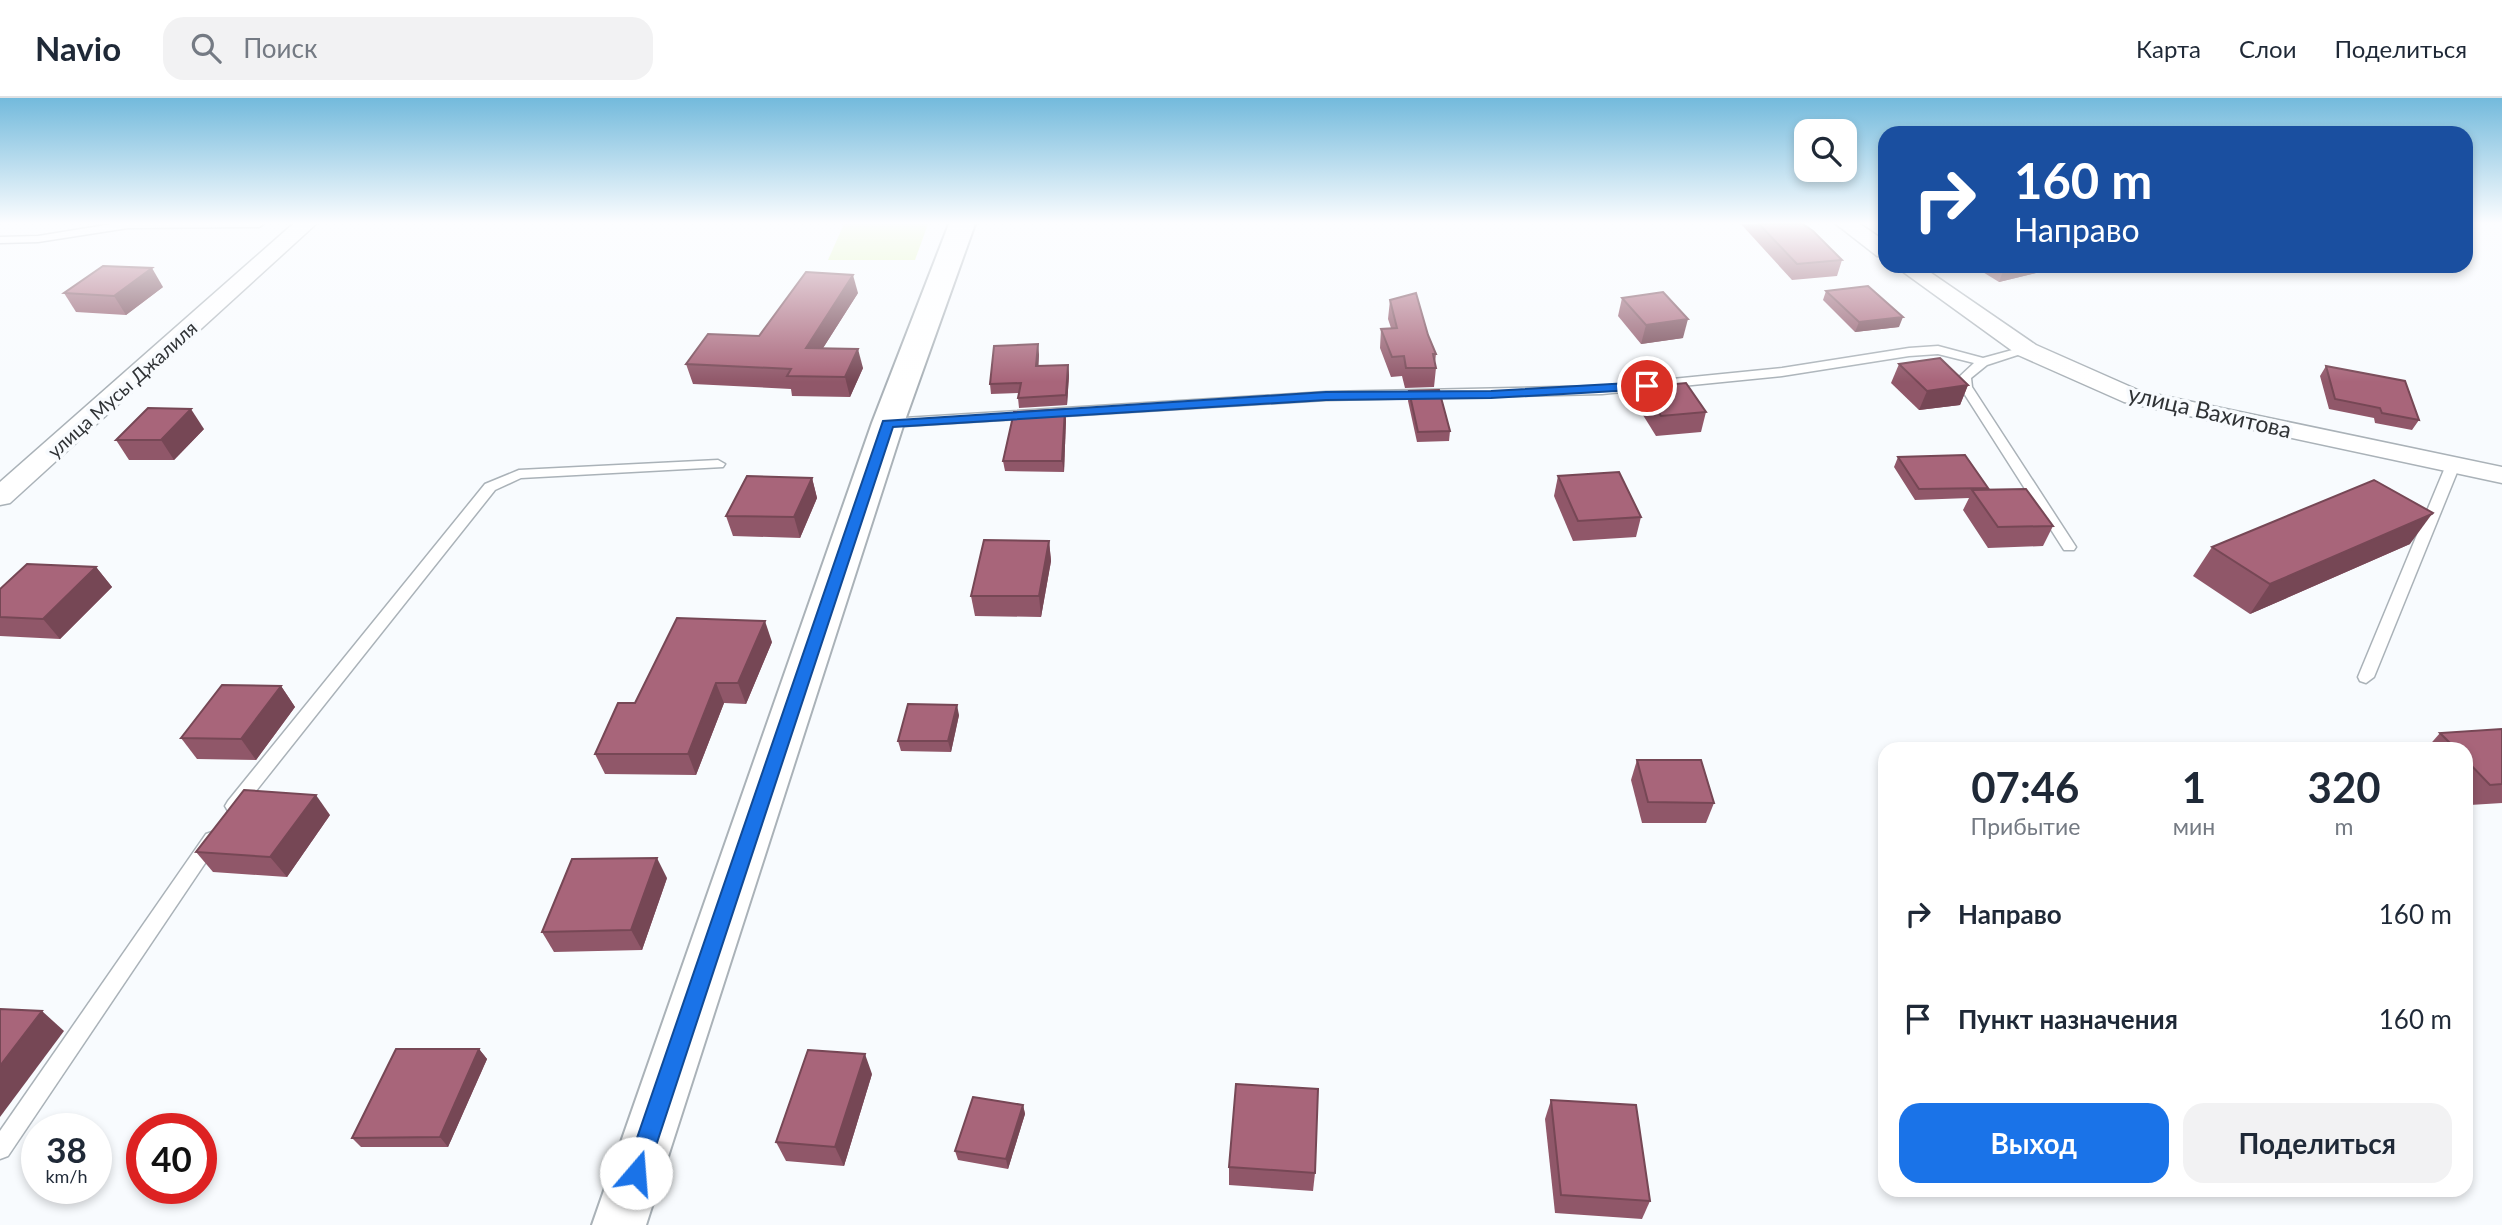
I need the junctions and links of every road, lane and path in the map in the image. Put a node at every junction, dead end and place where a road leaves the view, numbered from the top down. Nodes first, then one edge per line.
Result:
1 (247, 277) edge
2 (943, 277) edge
3 (1921, 277) edge
4 (2027, 350) junction
5 (1983, 362) junction
6 (888, 424) junction
7 (718, 464) dead end
8 (2453, 465) junction
9 (2502, 475) edge
10 (0, 496) edge
11 (2069, 547) dead end
12 (2366, 677) dead end
13 (0, 1149) edge
14 (619, 1225) edge

1 - 10 street, улица Мусы Джалиля
2 - 6 street
3 - 4 street, улица Вахитова
4 - 5 lane
4 - 8 street, улица Вахитова
5 - 6 lane
5 - 11 lane
6 - 14 street
7 - 13 lane
8 - 9 street, улица Вахитова
8 - 12 lane

